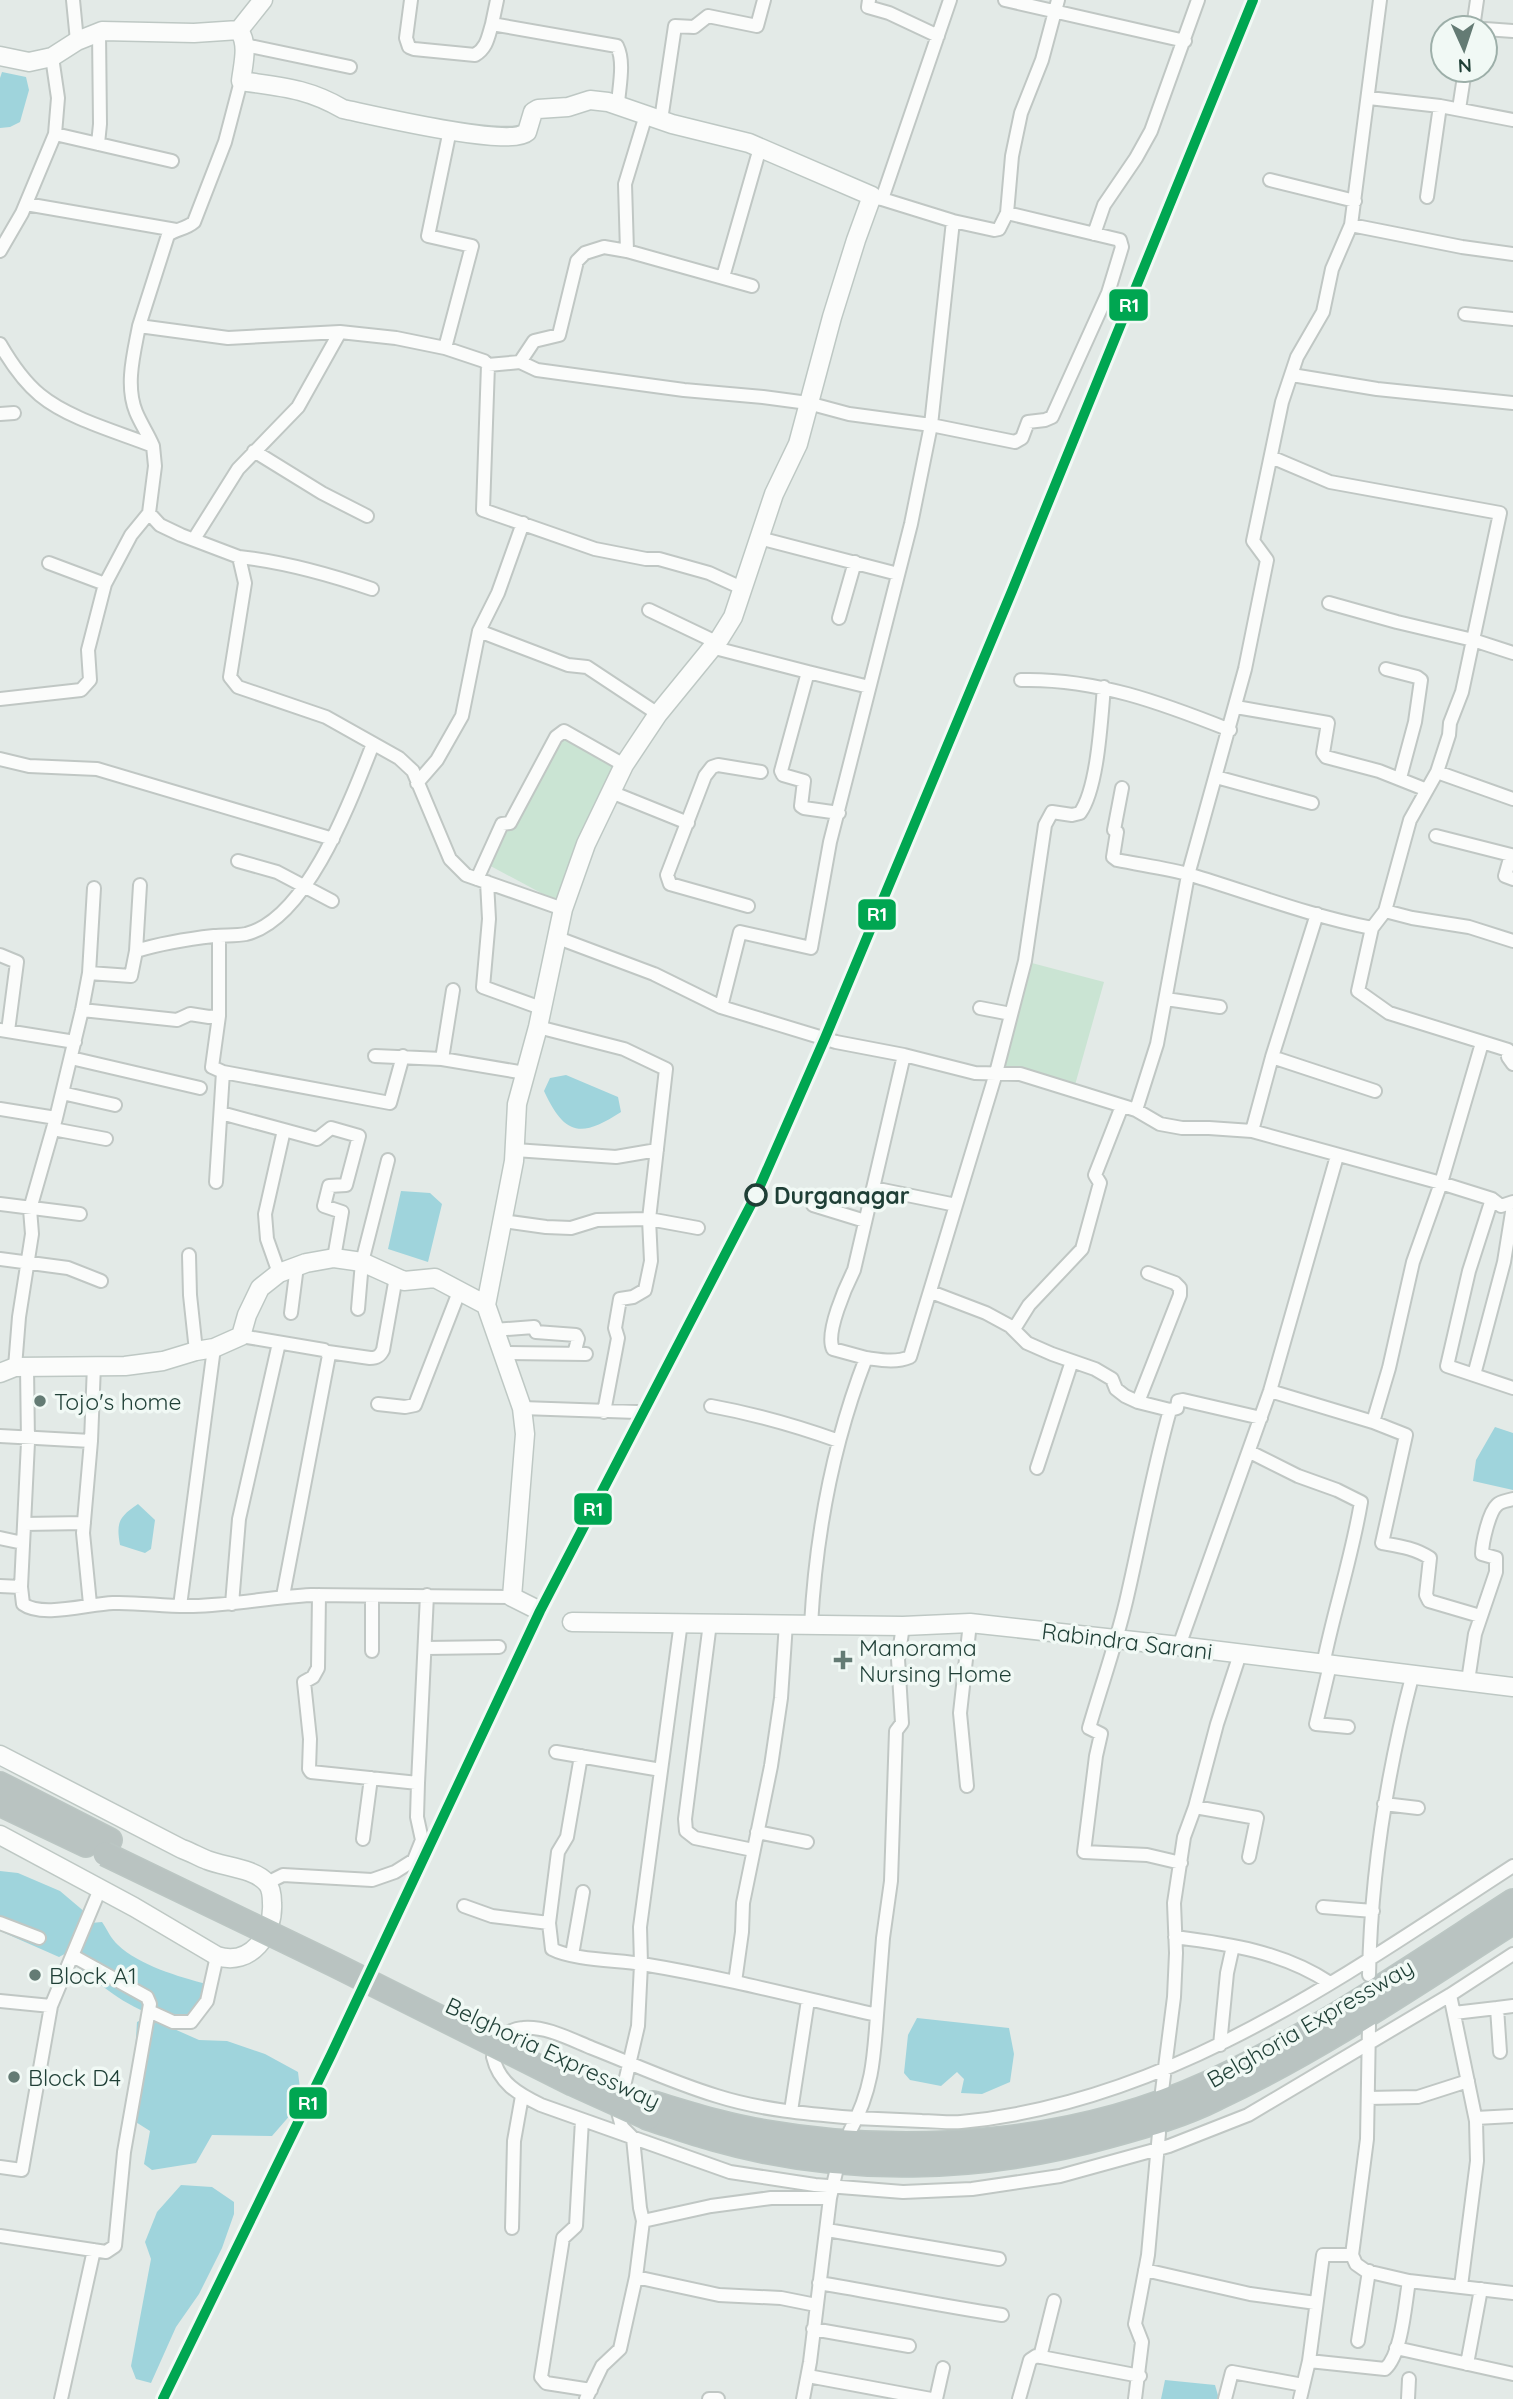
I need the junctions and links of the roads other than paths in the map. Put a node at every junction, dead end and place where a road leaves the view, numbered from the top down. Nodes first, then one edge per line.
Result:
1 (73, 0) edge
2 (263, 0) edge
3 (411, 0) edge
4 (497, 0) edge
5 (764, 0) edge
6 (869, 0) edge
7 (950, 0) edge
8 (1005, 0) edge
9 (1198, 0) edge
10 (1380, 0) edge
11 (1056, 6) edge
12 (492, 24) junction
13 (99, 32) junction
14 (938, 36) junction
15 (242, 38) junction
16 (77, 41) junction
17 (1185, 41) junction
18 (0, 56) edge
19 (52, 57) junction
20 (349, 67) dead end
21 (241, 81) junction
22 (1463, 84) edge
23 (1369, 98) junction
24 (618, 104) junction
25 (1440, 106) junction
26 (1459, 109) junction
27 (654, 118) junction
28 (1513, 120) edge
29 (450, 130) junction
30 (55, 134) junction
31 (97, 144) junction
32 (760, 148) junction
33 (172, 161) dead end
34 (1270, 180) dead end
35 (1427, 197) dead end
36 (877, 198) junction
37 (1355, 201) junction
38 (26, 204) junction
39 (1007, 213) junction
40 (953, 221) junction
41 (1351, 225) junction
42 (176, 230) junction
43 (1094, 234) junction
44 (0, 251) edge
45 (627, 251) junction
46 (1513, 254) edge
47 (723, 277) junction
48 (752, 286) dead end
49 (1465, 314) dead end
50 (1513, 319) edge
51 (139, 326) junction
52 (340, 332) junction
53 (0, 344) edge
54 (445, 348) junction
55 (520, 362) junction
56 (488, 365) junction
57 (1292, 374) junction
58 (808, 403) junction
59 (1513, 403) edge
60 (14, 413) dead end
61 (0, 414) edge
62 (931, 425) junction
63 (153, 446) junction
64 (254, 451) junction
65 (1271, 457) junction
66 (149, 513) junction
67 (1506, 515) edge
68 (367, 516) dead end
69 (523, 523) junction
70 (759, 538) junction
71 (194, 539) junction
72 (239, 557) junction
73 (855, 562) junction
74 (49, 563) dead end
75 (898, 574) junction
76 (105, 584) junction
77 (372, 589) dead end
78 (744, 589) junction
79 (1329, 603) dead end
80 (649, 610) dead end
81 (839, 618) dead end
82 (479, 631) junction
83 (1473, 640) junction
84 (714, 644) junction
85 (1513, 653) edge
86 (1386, 668) dead end
87 (808, 672) junction
88 (1021, 681) dead end
89 (869, 687) junction
90 (1104, 687) junction
91 (0, 699) edge
92 (1236, 707) junction
93 (658, 714) junction
94 (1230, 730) junction
95 (373, 744) junction
96 (0, 759) edge
97 (624, 765) junction
98 (761, 772) dead end
99 (1437, 772) junction
100 (1216, 777) junction
101 (1400, 778) junction
102 (418, 783) junction
103 (1122, 788) dead end
104 (1427, 790) junction
105 (611, 792) junction
106 (1513, 799) edge
107 (1312, 803) dead end
108 (839, 813) junction
109 (688, 823) junction
110 (1436, 836) dead end
111 (333, 839) junction
112 (238, 861) dead end
113 (1188, 875) junction
114 (1513, 879) edge
115 (482, 881) junction
116 (140, 886) dead end
117 (304, 887) junction
118 (94, 888) dead end
119 (332, 901) dead end
120 (748, 906) dead end
121 (563, 909) junction
122 (1385, 911) junction
123 (1317, 914) junction
124 (1372, 928) junction
125 (219, 936) junction
126 (558, 938) junction
127 (1513, 941) edge
128 (136, 951) junction
129 (0, 955) edge
130 (89, 973) junction
131 (453, 990) dead end
132 (1166, 999) junction
133 (541, 1007) junction
134 (721, 1007) junction
135 (1220, 1007) dead end
136 (980, 1008) dead end
137 (82, 1010) junction
138 (1011, 1014) junction
139 (219, 1016) junction
140 (538, 1027) junction
141 (4, 1030) edge
142 (75, 1042) junction
143 (1482, 1043) junction
144 (904, 1055) junction
145 (374, 1056) dead end
146 (403, 1056) junction
147 (1272, 1057) junction
148 (71, 1058) junction
149 (442, 1059) junction
150 (1513, 1064) edge
151 (223, 1072) junction
152 (525, 1073) junction
153 (996, 1073) junction
154 (200, 1088) dead end
155 (1375, 1091) dead end
156 (62, 1093) junction
157 (115, 1105) dead end
158 (1122, 1106) junction
159 (0, 1110) edge
160 (1136, 1110) junction
161 (220, 1113) junction
162 (55, 1123) junction
163 (284, 1130) junction
164 (1252, 1131) junction
165 (106, 1139) dead end
166 (515, 1150) junction
167 (657, 1150) junction
168 (1337, 1156) junction
169 (388, 1160) dead end
170 (216, 1182) dead end
171 (1441, 1183) junction
172 (873, 1188) junction
173 (1492, 1199) junction
174 (0, 1204) edge
175 (1513, 1204) edge
176 (813, 1205) dead end
177 (956, 1205) junction
178 (30, 1209) junction
179 (79, 1214) dead end
180 (649, 1219) junction
181 (503, 1221) junction
182 (865, 1221) junction
183 (698, 1228) dead end
184 (189, 1255) dead end
185 (334, 1258) junction
186 (0, 1259) edge
187 (362, 1262) junction
188 (29, 1264) junction
189 (298, 1266) junction
190 (279, 1273) junction
191 (1148, 1273) dead end
192 (396, 1277) junction
193 (101, 1281) dead end
194 (458, 1292) junction
195 (931, 1292) junction
196 (486, 1306) junction
197 (358, 1309) dead end
198 (291, 1313) dead end
199 (1014, 1329) junction
200 (494, 1330) junction
201 (241, 1336) junction
202 (279, 1343) junction
203 (205, 1350) junction
204 (328, 1352) junction
205 (502, 1353) junction
206 (866, 1358) junction
207 (1081, 1364) junction
208 (94, 1365) junction
209 (14, 1369) edge
210 (1475, 1375) junction
211 (1513, 1388) edge
212 (1270, 1391) junction
213 (1138, 1402) junction
214 (378, 1404) dead end
215 (710, 1406) dead end
216 (522, 1408) junction
217 (1170, 1410) junction
218 (604, 1412) junction
219 (637, 1412) dead end
220 (1261, 1418) junction
221 (1373, 1422) junction
222 (0, 1436) edge
223 (27, 1437) junction
224 (91, 1441) junction
225 (839, 1441) junction
226 (1250, 1452) junction
227 (1037, 1468) dead end
228 (1513, 1499) edge
229 (84, 1523) junction
230 (24, 1524) junction
231 (0, 1538) edge
232 (23, 1543) junction
233 (0, 1586) edge
234 (21, 1587) junction
235 (319, 1595) junction
236 (427, 1595) junction
237 (283, 1596) junction
238 (372, 1597) junction
239 (512, 1597) junction
240 (90, 1604) junction
241 (232, 1604) junction
242 (180, 1606) junction
243 (534, 1608) dead end
244 (1480, 1616) junction
245 (572, 1622) dead end
246 (681, 1622) junction
247 (710, 1623) junction
248 (786, 1623) junction
249 (970, 1623) junction
250 (811, 1625) junction
251 (902, 1626) junction
252 (1115, 1638) junction
253 (1180, 1646) junction
254 (499, 1647) dead end
255 (426, 1648) junction
256 (372, 1651) dead end
257 (1240, 1654) junction
258 (1326, 1665) junction
259 (1412, 1674) junction
260 (1468, 1681) junction
261 (1513, 1687) edge
262 (1348, 1727) dead end
263 (556, 1752) dead end
264 (0, 1755) edge
265 (580, 1756) junction
266 (662, 1770) junction
267 (372, 1778) junction
268 (418, 1783) junction
269 (0, 1784) edge
270 (967, 1786) dead end
271 (0, 1804) edge
272 (1384, 1804) junction
273 (1195, 1807) junction
274 (1418, 1808) dead end
275 (757, 1832) junction
276 (0, 1835) edge
277 (363, 1839) dead end
278 (807, 1842) dead end
279 (108, 1847) junction
280 (753, 1850) junction
281 (1249, 1857) dead end
282 (1181, 1863) junction
283 (1513, 1866) edge
284 (267, 1883) junction
285 (100, 1889) junction
286 (583, 1892) dead end
287 (1513, 1901) edge
288 (464, 1906) dead end
289 (1323, 1907) dead end
290 (1373, 1911) junction
291 (1513, 1922) edge
292 (0, 1923) edge
293 (549, 1923) junction
294 (1175, 1937) junction
295 (39, 1938) dead end
296 (1233, 1946) junction
297 (1513, 1954) edge
298 (572, 1955) junction
299 (72, 1956) junction
300 (217, 1956) junction
301 (1369, 1959) junction
302 (641, 1964) junction
303 (1369, 1975) dead end
304 (735, 1982) junction
305 (1330, 1983) junction
306 (1450, 1995) junction
307 (808, 2000) junction
308 (0, 2001) edge
309 (51, 2006) junction
310 (1513, 2006) edge
311 (1497, 2008) junction
312 (149, 2011) junction
313 (1454, 2013) junction
314 (877, 2015) junction
315 (1369, 2025) dead end
316 (1368, 2043) junction
317 (1220, 2045) junction
318 (1500, 2052) dead end
319 (628, 2062) junction
320 (1164, 2071) junction
321 (1468, 2081) junction
322 (1162, 2091) dead end
323 (522, 2096) junction
324 (1368, 2098) junction
325 (651, 2110) junction
326 (791, 2111) junction
327 (1513, 2116) edge
328 (858, 2118) junction
329 (1476, 2118) junction
330 (582, 2120) junction
331 (850, 2131) dead end
332 (1159, 2133) dead end
333 (633, 2138) junction
334 (1158, 2149) junction
335 (0, 2168) edge
336 (837, 2168) dead end
337 (833, 2185) junction
338 (830, 2199) junction
339 (643, 2221) junction
340 (512, 2228) dead end
341 (827, 2230) junction
342 (0, 2236) edge
343 (94, 2250) junction
344 (1352, 2255) junction
345 (999, 2259) dead end
346 (1145, 2270) junction
347 (1369, 2272) junction
348 (636, 2277) junction
349 (1409, 2281) junction
350 (819, 2283) junction
351 (1461, 2286) junction
352 (1481, 2289) junction
353 (1513, 2293) edge
354 (1054, 2301) dead end
355 (1316, 2303) junction
356 (816, 2305) junction
357 (1002, 2315) dead end
358 (813, 2329) junction
359 (1358, 2341) dead end
360 (909, 2346) dead end
361 (1396, 2348) junction
362 (1040, 2357) junction
363 (1309, 2361) junction
364 (1467, 2364) junction
365 (943, 2368) dead end
366 (1513, 2374) edge
367 (808, 2376) junction
368 (1140, 2376) junction
369 (1409, 2379) dead end
370 (1303, 2385) junction
371 (589, 2394) edge
372 (61, 2399) edge
373 (709, 2399) edge
374 (718, 2399) edge
375 (803, 2399) edge
376 (931, 2399) edge
377 (936, 2399) edge
378 (1019, 2399) edge
379 (1135, 2399) edge
380 (1225, 2399) edge
381 (1300, 2399) edge
382 (1408, 2399) edge

1 - 16 street
2 - 15 street
3 - 12 street
4 - 12 street
5 - 27 street
6 - 14 street
7 - 14 street
8 - 11 street
9 - 17 street
10 - 23 street
11 - 17 street
11 - 39 street
12 - 24 street
13 - 15 street
13 - 16 street
13 - 31 street
14 - 36 street
15 - 20 street
15 - 21 street
16 - 19 street
17 - 43 street
18 - 19 street
19 - 30 street
21 - 29 street
21 - 42 street
22 - 26 street
23 - 25 street
23 - 37 street
24 - 27 street
24 - 29 street
25 - 26 street
25 - 35 street
26 - 28 street
27 - 32 street
27 - 45 street
29 - 54 street
30 - 31 street
30 - 38 street
31 - 33 street
32 - 36 street
32 - 47 street
34 - 37 street
36 - 40 street
36 - 58 street
37 - 41 street
38 - 42 street
38 - 44 street
39 - 40 street
39 - 43 street
40 - 62 street
41 - 46 street
41 - 57 street
42 - 51 street
43 - 62 street
45 - 47 street
45 - 55 street
47 - 48 street
49 - 50 street
51 - 52 street
51 - 63 street
52 - 54 street
52 - 64 street
53 - 63 street
54 - 56 street
55 - 56 street
55 - 58 street
56 - 69 street
57 - 59 street
57 - 65 street
58 - 62 street
58 - 70 street
60 - 61 street
62 - 75 street
63 - 66 street
64 - 68 street
64 - 71 street
65 - 67 street
65 - 92 street
66 - 71 street
66 - 76 street
67 - 83 street
69 - 78 street
69 - 82 street
70 - 73 street
70 - 78 street
71 - 72 street
72 - 77 street
72 - 95 street
73 - 75 street
73 - 81 street
74 - 76 street
75 - 89 street
76 - 91 street
78 - 84 street
79 - 83 street
80 - 84 street
82 - 93 street
82 - 102 street
83 - 85 street
83 - 99 street
84 - 87 street
84 - 93 street
86 - 101 street
87 - 89 street
87 - 108 street
88 - 90 street
89 - 108 street
90 - 94 street
90 - 138 street
92 - 94 street
92 - 101 street
93 - 97 street
94 - 100 street
95 - 102 street
95 - 111 street
96 - 111 street
97 - 105 street
97 - 115 street
98 - 109 street
99 - 104 street
99 - 106 street
100 - 107 street
100 - 113 street
101 - 104 street
102 - 115 street
103 - 113 street
104 - 122 street
105 - 109 street
105 - 121 street
108 - 134 street
109 - 120 street
110 - 114 street
111 - 117 street
112 - 117 street
113 - 123 street
113 - 132 street
115 - 121 street
115 - 133 street
116 - 128 street
117 - 119 street
117 - 125 street
118 - 130 street
121 - 126 street
122 - 124 street
122 - 127 street
123 - 124 street
123 - 147 street
124 - 143 street
125 - 128 street
125 - 139 street
126 - 133 street
126 - 134 street
128 - 130 street
129 - 141 street
130 - 137 street
131 - 149 street
132 - 135 street
132 - 160 street
133 - 140 street
134 - 144 street
136 - 138 street
137 - 139 street
137 - 142 street
138 - 153 street
139 - 151 street
140 - 152 street
140 - 167 street
141 - 142 street
142 - 148 street
143 - 150 street
143 - 171 street
144 - 153 street
144 - 172 street
145 - 146 street
146 - 149 street
146 - 151 street
147 - 155 street
147 - 164 street
148 - 154 street
148 - 156 street
149 - 152 street
151 - 161 street
152 - 166 street
153 - 158 street
153 - 177 street
156 - 157 street
156 - 162 street
158 - 160 street
158 - 199 street
159 - 162 street
160 - 164 street
161 - 163 street
161 - 170 street
162 - 165 street
162 - 178 street
163 - 185 street
163 - 190 street
164 - 168 street
166 - 167 street
166 - 181 street
167 - 180 street
168 - 171 street
168 - 212 street
169 - 187 street
171 - 173 street
171 - 221 street
172 - 177 street
172 - 182 street
173 - 175 street
173 - 210 street
174 - 178 street
175 - 210 street
176 - 182 street
177 - 195 street
178 - 179 street
178 - 188 street
180 - 181 street
180 - 183 street
180 - 218 street
181 - 196 street
182 - 206 street
184 - 203 street
185 - 187 street
185 - 189 street
186 - 188 street
187 - 192 street
187 - 197 street
188 - 193 street
188 - 209 street
189 - 190 street
189 - 198 street
190 - 201 street
191 - 213 street
192 - 194 street
192 - 204 street
194 - 196 street
194 - 214 street
195 - 199 street
195 - 206 street
196 - 200 street
199 - 207 street
200 - 205 street
200 - 205 street
201 - 202 street
201 - 203 street
202 - 204 street
202 - 241 street
203 - 208 street
203 - 242 street
204 - 237 street
205 - 216 street
206 - 225 street
207 - 213 street
207 - 227 street
208 - 209 street
208 - 224 street
209 - 223 street
210 - 211 street
212 - 220 street
212 - 221 street
213 - 217 street
215 - 225 street
216 - 218 street
216 - 239 street
217 - 220 street
217 - 252 street
218 - 219 street
220 - 226 street
221 - 244 street
222 - 223 street
223 - 224 street
223 - 230 street
224 - 229 street
225 - 250 street
226 - 253 street
226 - 258 street
228 - 244 street
229 - 230 street
229 - 240 street
230 - 232 street
231 - 232 street
232 - 234 street
233 - 234 street
234 - 240 street
235 - 237 street
235 - 238 street
235 - 267 street
236 - 238 street
236 - 239 street
236 - 255 street
237 - 241 street
238 - 256 street
239 - 243 street
240 - 242 street
241 - 242 street
244 - 260 street
245 - 246 street, Rabindra Sarani
246 - 247 street, Rabindra Sarani
246 - 266 street
247 - 248 street, Rabindra Sarani
247 - 280 street
248 - 250 street, Rabindra Sarani
248 - 275 street
249 - 251 street, Rabindra Sarani
249 - 252 street, Rabindra Sarani
249 - 270 street
250 - 251 street, Rabindra Sarani
251 - 314 street
252 - 253 street, Rabindra Sarani
252 - 282 street
253 - 257 street, Rabindra Sarani
254 - 255 street
255 - 268 street
257 - 258 street, Rabindra Sarani
257 - 273 street
258 - 259 street, Rabindra Sarani
258 - 262 street
259 - 260 street, Rabindra Sarani
259 - 272 street
260 - 261 street, Rabindra Sarani
263 - 265 street
264 - 284 street
265 - 266 street
265 - 293 street
266 - 302 street
267 - 268 street
267 - 277 street
268 - 284 street
269 - 279 highway, Belghoria Expressway
271 - 279 highway, Belghoria Expressway
272 - 274 street
272 - 290 street
273 - 281 street
273 - 282 street
275 - 278 street
275 - 280 street
276 - 285 street
279 - 325 highway, Belghoria Expressway
280 - 304 street
282 - 294 street
283 - 301 street
284 - 300 street
285 - 299 street
285 - 300 street
286 - 298 street
287 - 325 highway, Belghoria Expressway
288 - 293 street
289 - 290 street
290 - 301 street
291 - 325 highway, Belghoria Expressway
292 - 295 street
293 - 298 street
294 - 296 street
294 - 320 street
296 - 305 street
296 - 317 street
297 - 306 street
298 - 302 street
299 - 309 street
299 - 312 street
300 - 312 street
301 - 303 street
301 - 305 street
302 - 304 street
302 - 319 street
304 - 307 street
305 - 317 street
306 - 313 street
306 - 316 street
307 - 314 street
307 - 326 street
308 - 309 street
309 - 335 street
310 - 311 street
311 - 313 street
311 - 318 street
312 - 343 street
313 - 321 street
314 - 328 street
315 - 316 street
316 - 324 street
316 - 334 street
317 - 320 street
319 - 323 street
319 - 326 street
319 - 333 street
320 - 322 street
320 - 328 street
321 - 324 street
321 - 329 street
323 - 330 street
323 - 340 street
324 - 344 street
326 - 328 street
327 - 329 street
328 - 331 street
329 - 351 street
330 - 333 street
330 - 371 street
332 - 334 street
333 - 337 street
333 - 339 street
334 - 337 street
334 - 346 street
336 - 337 street
337 - 338 street
338 - 339 street
338 - 341 street
339 - 348 street
341 - 345 street
341 - 350 street
342 - 343 street
343 - 372 street
344 - 347 street
344 - 355 street
346 - 355 street
346 - 368 street
347 - 349 street
347 - 359 street
348 - 356 street
348 - 371 street
349 - 351 street
349 - 361 street
350 - 356 street
350 - 357 street
351 - 352 street
352 - 353 street
352 - 364 street
354 - 362 street
355 - 363 street
356 - 358 street
358 - 360 street
358 - 367 street
361 - 363 street
361 - 364 street
362 - 368 street
362 - 378 street
363 - 370 street
364 - 366 street
365 - 377 street
367 - 375 street
367 - 376 street
368 - 379 street
369 - 382 street
370 - 380 street
370 - 381 street
373 - 374 street

